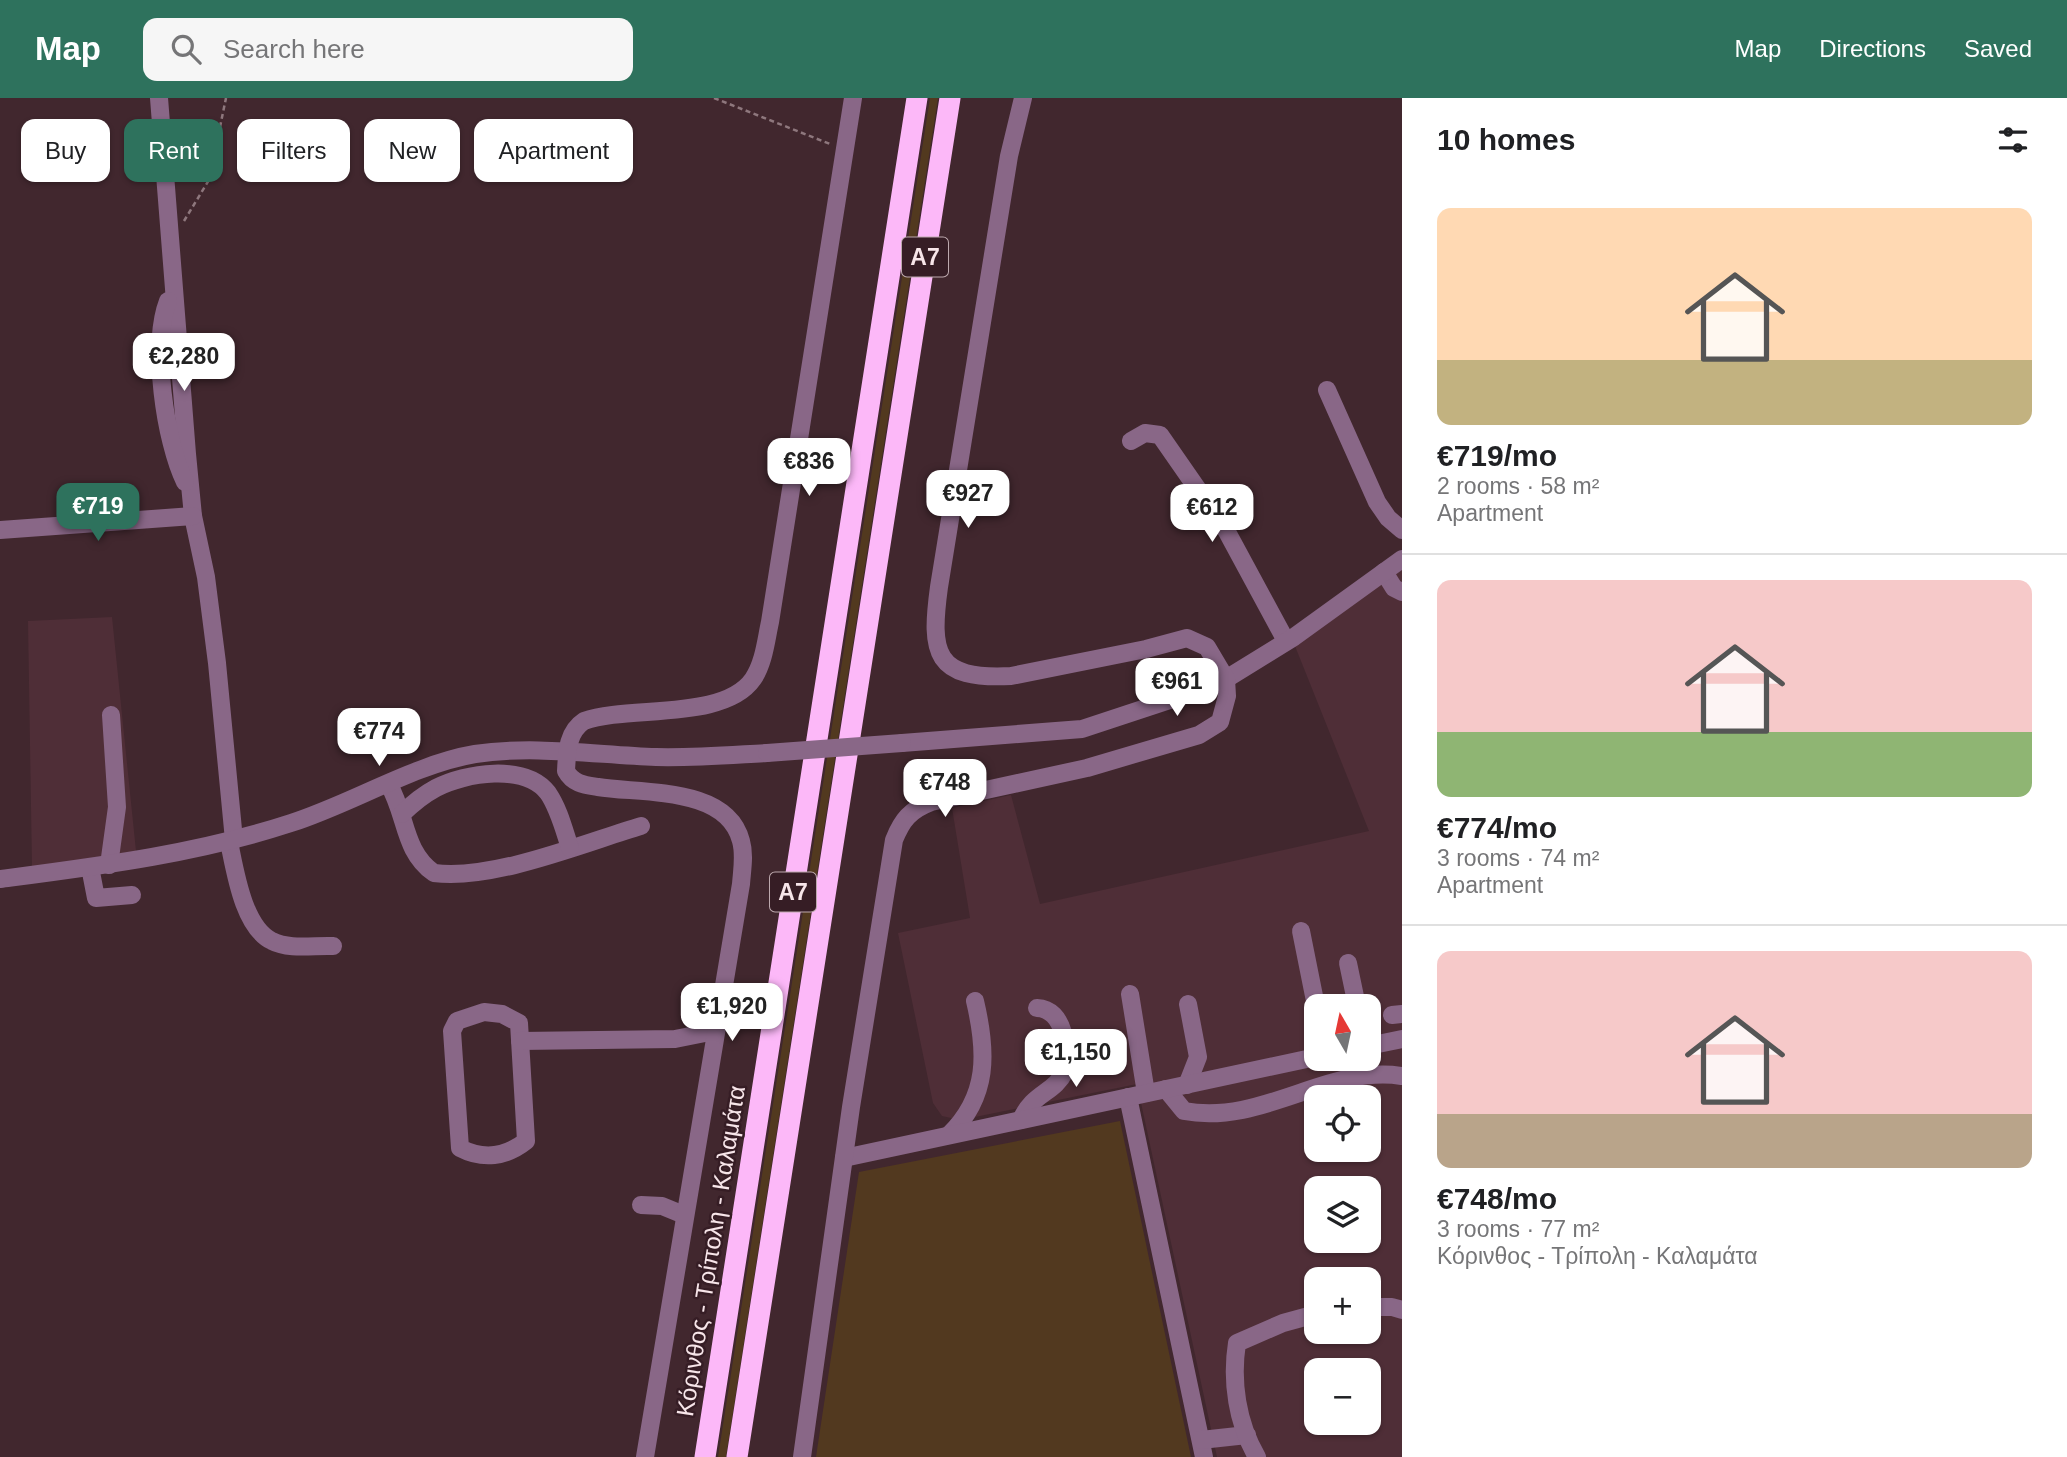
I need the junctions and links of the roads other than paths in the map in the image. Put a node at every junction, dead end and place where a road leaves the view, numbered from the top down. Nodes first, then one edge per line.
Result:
1 (159, 98) edge
2 (853, 98) edge
3 (917, 98) edge
4 (950, 98) edge
5 (956, 98) edge
6 (1023, 98) edge
7 (943, 143) junction
8 (1327, 390) dead end
9 (1131, 441) dead end
10 (193, 516) junction
11 (0, 530) edge
12 (1402, 530) edge
13 (1402, 559) edge
14 (1384, 572) junction
15 (1402, 592) edge
16 (1286, 641) junction
17 (1226, 679) junction
18 (111, 715) dead end
19 (568, 752) junction
20 (389, 785) junction
21 (402, 814) junction
22 (641, 826) dead end
23 (231, 841) junction
24 (570, 848) junction
25 (109, 865) junction
26 (90, 867) junction
27 (0, 878) edge
28 (132, 895) dead end
29 (1301, 932) dead end
30 (333, 946) dead end
31 (1349, 963) dead end
32 (1130, 994) dead end
33 (1314, 994) edge
34 (1355, 994) edge
35 (975, 1002) dead end
36 (1188, 1004) dead end
37 (1037, 1008) dead end
38 (715, 1031) junction
39 (1402, 1039) edge
40 (520, 1041) junction
41 (1381, 1043) edge
42 (1304, 1060) edge
43 (1402, 1076) edge
44 (1187, 1085) junction
45 (1166, 1089) junction
46 (1137, 1095) junction
47 (1021, 1120) junction
48 (949, 1135) junction
49 (844, 1158) junction
50 (641, 1205) dead end
51 (684, 1215) junction
52 (1381, 1307) edge
53 (1402, 1310) edge
54 (1304, 1317) edge
55 (1247, 1436) junction
56 (1202, 1448) edge
57 (645, 1457) edge
58 (705, 1457) edge
59 (737, 1457) edge
60 (802, 1457) edge
61 (1256, 1457) edge

1 - 10 street
2 - 19 street
3 - 58 highway, Κόρινθος - Τρίπολη - Καλαμάτα / Α7
4 - 7 highway, Α7
5 - 7 highway
6 - 17 street
7 - 59 highway, Α7
8 - 12 street
9 - 16 street
10 - 11 street
10 - 23 street
13 - 14 street
14 - 15 street
14 - 16 street
16 - 17 street
17 - 19 street, bridge
17 - 49 street
18 - 25 street
19 - 20 street
19 - 38 street
20 - 21 street
20 - 23 street
21 - 24 street
21 - 24 street
22 - 24 street
23 - 25 street
23 - 30 street
25 - 26 street
26 - 27 street
26 - 28 street
29 - 33 street
31 - 34 street
32 - 46 street
35 - 48 street
36 - 44 street
37 - 47 street
38 - 40 street
38 - 51 street
39 - 41 street
40 - 40 street
42 - 44 street
43 - 45 street
44 - 45 street
45 - 46 street
46 - 47 street
46 - 56 street
47 - 48 street
48 - 49 street
49 - 60 street
50 - 51 street
51 - 57 street
52 - 53 street
54 - 55 street
55 - 56 street
55 - 61 street

